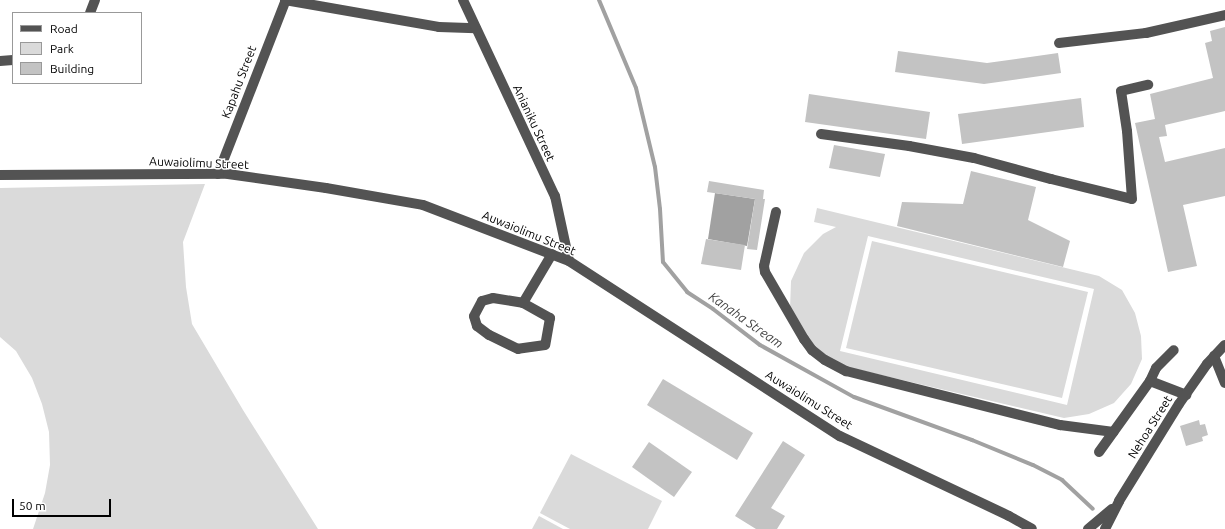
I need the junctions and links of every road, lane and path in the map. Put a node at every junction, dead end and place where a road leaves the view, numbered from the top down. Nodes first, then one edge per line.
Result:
1 (95, 0) edge
2 (286, 0) edge
3 (463, 0) edge
4 (90, 12) edge
5 (1225, 14) edge
6 (476, 28) junction
7 (1059, 43) dead end
8 (12, 60) edge
9 (0, 61) edge
10 (1148, 85) dead end
11 (821, 134) dead end
12 (218, 174) junction
13 (0, 175) edge
14 (776, 212) dead end
15 (552, 254) junction
16 (569, 261) junction
17 (524, 303) junction
18 (1225, 346) edge
19 (1174, 350) dead end
20 (1214, 356) junction
21 (1150, 381) junction
22 (1225, 383) edge
23 (1186, 395) junction
24 (1114, 432) junction
25 (1099, 452) dead end
26 (1119, 501) junction
27 (1032, 529) edge
28 (1088, 529) edge
29 (1104, 529) edge

1 - 4 street
2 - 6 street
2 - 12 street, Kapahu Street
3 - 6 street, Anianiku Street
5 - 7 street
6 - 16 street, Anianiku Street
8 - 9 street
10 - 11 street
12 - 13 street, Auwaiolimu Street
12 - 15 street, Auwaiolimu Street
14 - 24 street
15 - 16 street, Auwaiolimu Street
15 - 17 street
16 - 27 street, Auwaiolimu Street
17 - 17 street
18 - 20 street, Nehoa Street
19 - 21 street
20 - 22 street
20 - 23 street, Nehoa Street
21 - 23 street
21 - 24 street
23 - 26 street, Nehoa Street
24 - 25 street
26 - 28 street
26 - 29 street, Nehoa Street

